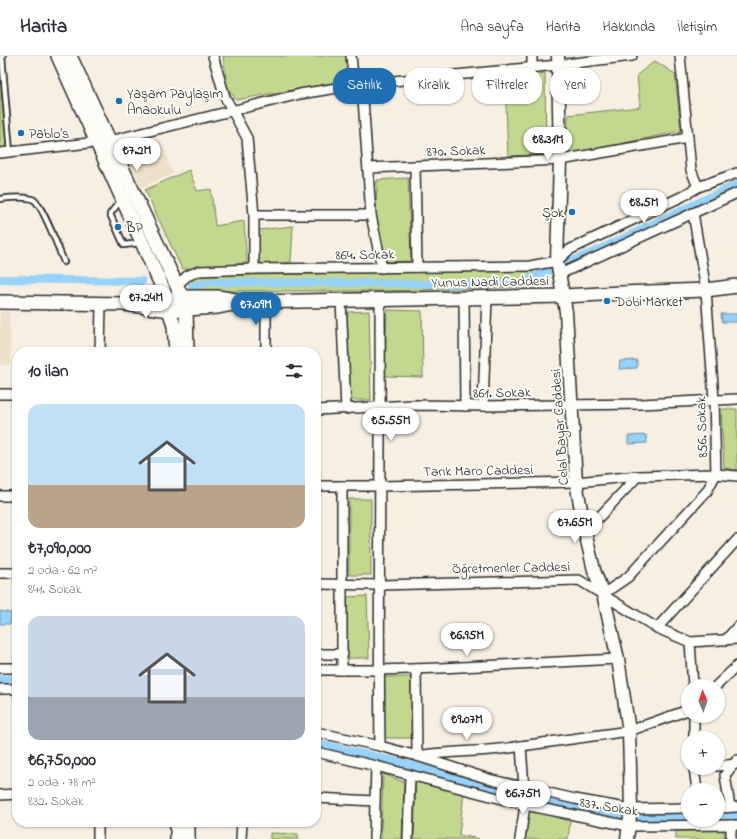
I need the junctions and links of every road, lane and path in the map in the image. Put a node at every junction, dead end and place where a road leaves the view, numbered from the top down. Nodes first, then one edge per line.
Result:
1 (3, 56) edge
2 (58, 56) edge
3 (70, 56) edge
4 (213, 56) edge
5 (351, 56) edge
6 (532, 56) edge
7 (632, 56) edge
8 (680, 56) edge
9 (558, 61) edge
10 (354, 68) edge
11 (532, 68) joint
12 (472, 74) edge
13 (396, 81) edge
14 (333, 88) edge
15 (360, 104) edge
16 (232, 110) junction
17 (688, 138) junction
18 (103, 142) junction
19 (10, 152) junction
20 (0, 153) edge
21 (560, 160) junction
22 (415, 166) junction
23 (368, 168) junction
24 (737, 173) edge
25 (698, 187) junction
26 (737, 193) edge
27 (122, 198) junction
28 (0, 199) edge
29 (693, 213) junction
30 (254, 215) junction
31 (371, 215) junction
32 (143, 243) junction
33 (64, 262) dead end
34 (416, 267) junction
35 (382, 268) junction
36 (559, 268) junction
37 (254, 269) junction
38 (737, 286) edge
39 (706, 290) junction
40 (563, 296) junction
41 (182, 297) junction
42 (464, 298) junction
43 (487, 298) junction
44 (380, 299) junction
45 (341, 300) junction
46 (266, 301) junction
47 (0, 302) edge
48 (101, 304) junction
49 (168, 304) junction
50 (100, 347) edge
51 (176, 347) edge
52 (187, 347) edge
53 (266, 347) edge
54 (0, 394) edge
55 (12, 394) edge
56 (714, 400) junction
57 (737, 400) edge
58 (572, 405) junction
59 (465, 406) junction
60 (483, 406) junction
61 (381, 407) junction
62 (346, 409) junction
63 (321, 410) edge
64 (716, 474) junction
65 (638, 476) junction
66 (737, 476) edge
67 (576, 482) junction
68 (321, 486) edge
69 (342, 486) junction
70 (380, 486) junction
71 (0, 496) edge
72 (12, 496) edge
73 (585, 532) junction
74 (737, 540) edge
75 (0, 573) edge
76 (12, 573) edge
77 (321, 584) edge
78 (343, 584) junction
79 (380, 585) junction
80 (603, 594) junction
81 (737, 627) edge
82 (657, 628) junction
83 (737, 639) edge
84 (726, 640) junction
85 (690, 642) junction
86 (321, 654) edge
87 (343, 654) junction
88 (618, 659) junction
89 (737, 666) edge
90 (0, 668) edge
91 (12, 668) edge
92 (416, 669) junction
93 (321, 670) edge
94 (342, 670) junction
95 (379, 670) junction
96 (693, 679) edge
97 (723, 679) edge
98 (0, 689) edge
99 (12, 689) edge
100 (681, 712) edge
101 (629, 731) junction
102 (321, 733) edge
103 (380, 746) junction
104 (521, 746) junction
105 (321, 753) edge
106 (417, 756) junction
107 (736, 763) edge
108 (725, 765) edge
109 (376, 766) junction
110 (410, 775) junction
111 (524, 788) junction
112 (12, 794) edge
113 (0, 795) edge
114 (321, 798) edge
115 (375, 801) junction
116 (525, 805) junction
117 (733, 807) edge
118 (681, 808) edge
119 (631, 809) junction
120 (734, 825) edge
121 (628, 826) junction
122 (98, 827) edge
123 (177, 827) edge
124 (188, 827) edge
125 (242, 827) edge
126 (98, 839) edge
127 (177, 839) edge
128 (188, 839) edge
129 (242, 839) edge
130 (374, 839) edge
131 (408, 839) edge
132 (520, 839) edge
133 (627, 839) edge
134 (731, 839) edge

1 - 19 lane
2 - 18 main road
3 - 18 main road
4 - 16 street
5 - 10 street
6 - 11 street
7 - 9 street
8 - 17 street
9 - 11 street
9 - 21 street, Celal Bayar Caddesi
12 - 13 street
14 - 16 street
15 - 23 street
16 - 18 street
16 - 30 street
17 - 21 street, 870. Sokak
17 - 25 street
18 - 19 street
18 - 27 main road
18 - 41 main road
19 - 20 street
21 - 22 street, 870. Sokak
21 - 36 street, Celal Bayar Caddesi
22 - 23 street, 870. Sokak
22 - 34 street
23 - 31 street
24 - 25 street
25 - 36 street
26 - 29 street
27 - 32 main road
27 - 32 lane
28 - 33 lane
29 - 36 street
29 - 39 street, 856. Sokak
30 - 31 street
30 - 37 street
31 - 35 street
32 - 49 main road
34 - 35 street, 864. Sokak
34 - 36 street, 864. Sokak
35 - 37 street, 864. Sokak
36 - 40 street, Celal Bayar Caddesi
37 - 41 street, 864. Sokak
38 - 39 main road, Yunus Nadi Caddesi
39 - 40 main road, Yunus Nadi Caddesi
39 - 56 street, 856. Sokak
40 - 43 main road, Yunus Nadi Caddesi
40 - 58 street, Celal Bayar Caddesi
41 - 46 main road, Yunus Nadi Caddesi
41 - 49 main road, Yunus Nadi Caddesi
41 - 52 main road
42 - 43 main road, Yunus Nadi Caddesi
42 - 44 main road, Yunus Nadi Caddesi
42 - 59 street
43 - 60 street
44 - 45 main road, Yunus Nadi Caddesi
44 - 61 street
45 - 46 main road, Yunus Nadi Caddesi
45 - 62 street
46 - 53 street
47 - 48 main road, Yunus Nadi Caddesi
48 - 49 main road, Yunus Nadi Caddesi
48 - 50 street
49 - 51 main road
54 - 55 street
56 - 57 street, 861. Sokak
56 - 58 street, 861. Sokak
56 - 64 street, 856. Sokak
58 - 60 street, 861. Sokak
58 - 67 street, Celal Bayar Caddesi
59 - 60 street, 861. Sokak
59 - 61 street, 861. Sokak
61 - 62 street, 861. Sokak
61 - 70 street
62 - 63 street, 861. Sokak
64 - 65 street, Tarık Maro Caddesi
64 - 66 street, Tarık Maro Caddesi
64 - 80 street, 856. Sokak
65 - 67 street, Tarık Maro Caddesi
65 - 73 street
67 - 70 street, Tarık Maro Caddesi
67 - 73 street, Celal Bayar Caddesi
68 - 69 street, Tarık Maro Caddesi
69 - 70 street, Tarık Maro Caddesi
69 - 78 street
70 - 79 street
71 - 72 street
73 - 80 street, Celal Bayar Caddesi
74 - 82 street
75 - 76 street
77 - 78 street, Öğretmenler Caddesi
78 - 79 street, Öğretmenler Caddesi
78 - 87 street
79 - 80 street, Öğretmenler Caddesi
79 - 95 street
80 - 82 street, Öğretmenler Caddesi
80 - 88 street, Celal Bayar Caddesi
81 - 84 street
82 - 85 street, Öğretmenler Caddesi
83 - 84 street, Öğretmenler Caddesi
84 - 85 street, Öğretmenler Caddesi
85 - 96 street
86 - 87 street
87 - 94 street
88 - 92 street
88 - 101 street, Celal Bayar Caddesi
89 - 97 street
90 - 91 street
92 - 95 street
92 - 106 street
93 - 94 street
94 - 95 street
95 - 103 street
98 - 99 street
100 - 101 street
101 - 104 street
101 - 119 street, Celal Bayar Caddesi
102 - 103 street, 837. Sokak
103 - 106 street, 837. Sokak
104 - 106 street
104 - 111 street
105 - 109 street, 837. Sokak
106 - 111 street, 837. Sokak
107 - 108 street
107 - 117 street
109 - 110 street, 837. Sokak
109 - 115 street
110 - 116 street, 837. Sokak
110 - 131 street
111 - 119 street, 837. Sokak
112 - 113 street
114 - 115 street
115 - 130 street
116 - 121 street, 837. Sokak
116 - 132 street
118 - 119 street, 837. Sokak
119 - 121 street, Celal Bayar Caddesi
120 - 121 street, 837. Sokak
120 - 134 street
121 - 133 street, Celal Bayar Caddesi
122 - 126 street
123 - 127 main road
124 - 128 main road
125 - 129 street

